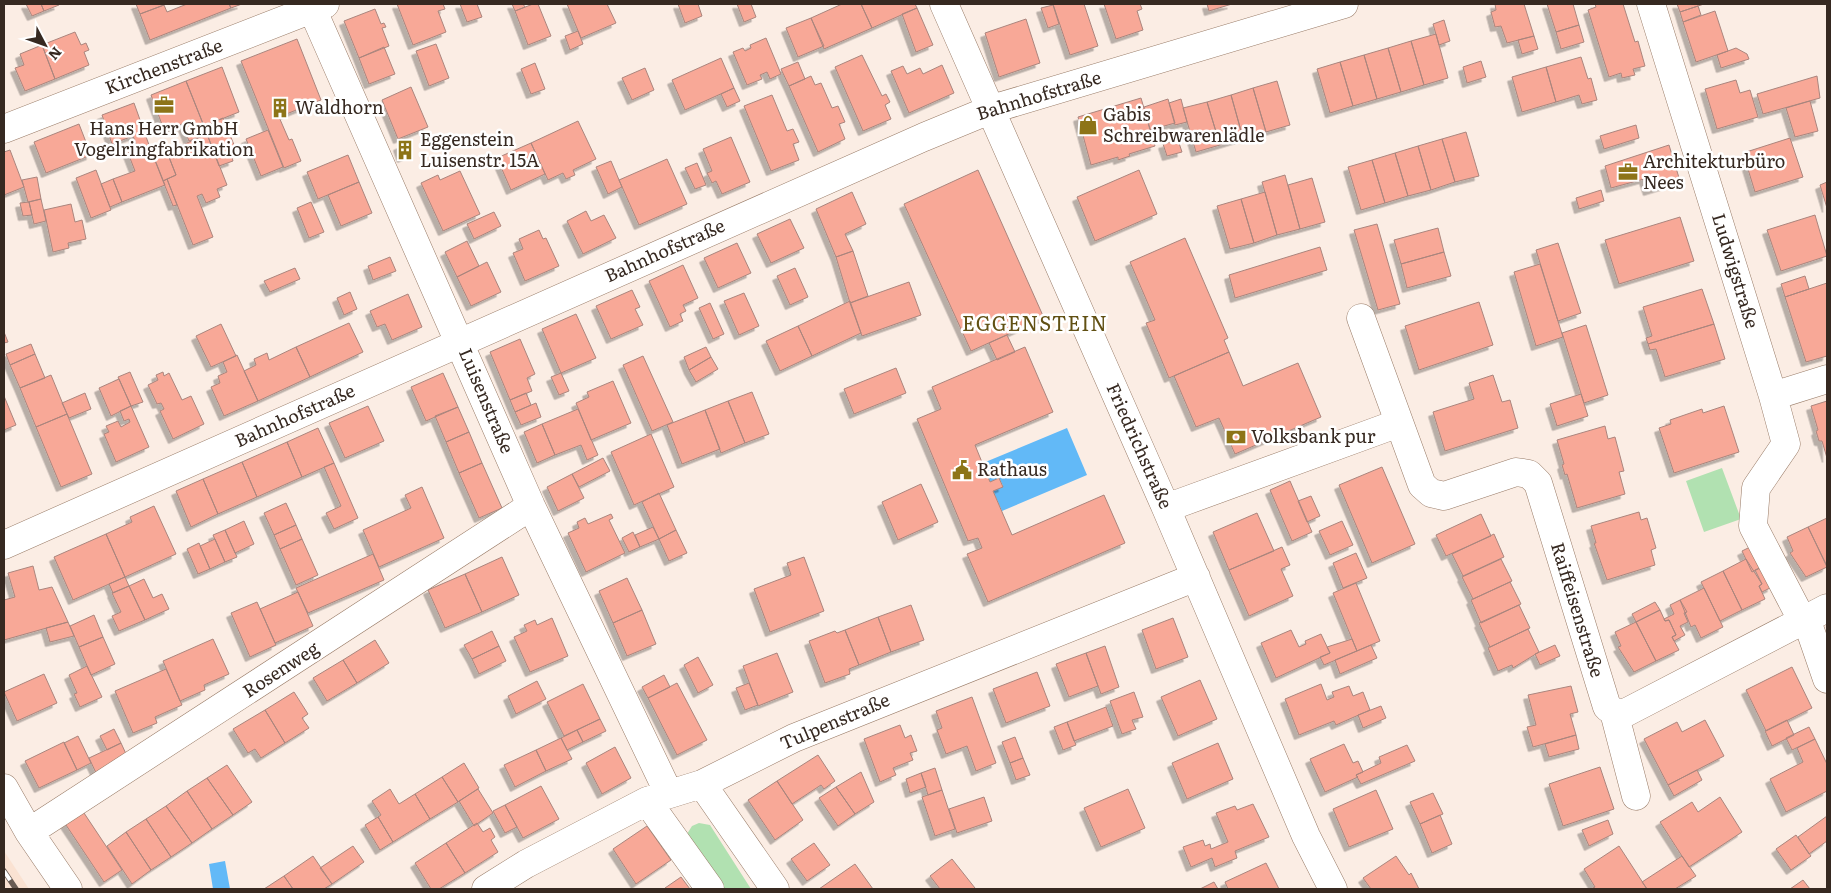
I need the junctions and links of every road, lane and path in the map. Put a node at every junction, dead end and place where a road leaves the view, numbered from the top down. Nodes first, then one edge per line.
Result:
1 (944, 4) edge
2 (1344, 4) edge
3 (1651, 4) edge
4 (316, 5) edge
5 (992, 109) junction
6 (4, 130) edge
7 (1361, 318) dead end
8 (460, 343) junction
9 (1827, 379) edge
10 (1773, 396) junction
11 (1399, 423) junction
12 (531, 506) junction
13 (1166, 508) junction
14 (4, 545) edge
15 (1196, 577) junction
16 (1812, 615) edge
17 (1827, 679) edge
18 (1614, 712) junction
19 (702, 784) junction
20 (4, 788) edge
21 (1636, 796) dead end
22 (658, 798) junction
23 (29, 832) junction
24 (68, 889) edge
25 (486, 889) edge
26 (710, 889) edge
27 (775, 889) edge
28 (1332, 889) edge

1 - 5 street, Friedrichstraße
2 - 5 street, Bahnhofstraße
3 - 10 street, Ludwigstraße
4 - 6 street, Kirchenstraße
4 - 8 street, Luisenstraße
5 - 8 street, Bahnhofstraße
5 - 13 street, Friedrichstraße
7 - 11 street, Raiffeisenstraße
8 - 12 street, Luisenstraße
8 - 14 street, Bahnhofstraße
9 - 10 street
10 - 16 street, Ludwigstraße
11 - 13 street
11 - 18 street, Raiffeisenstraße
12 - 22 street, Luisenstraße
12 - 23 street, Rosenweg
13 - 15 street, Friedrichstraße
15 - 19 street, Tulpenstraße
15 - 28 street, Friedrichstraße
16 - 17 street
16 - 18 street
18 - 21 street, Raiffeisenstraße
19 - 22 street, Tulpenstraße
19 - 27 street
20 - 23 street
22 - 25 street, Tulpenstraße
22 - 26 street, Luisenstraße
23 - 24 street

